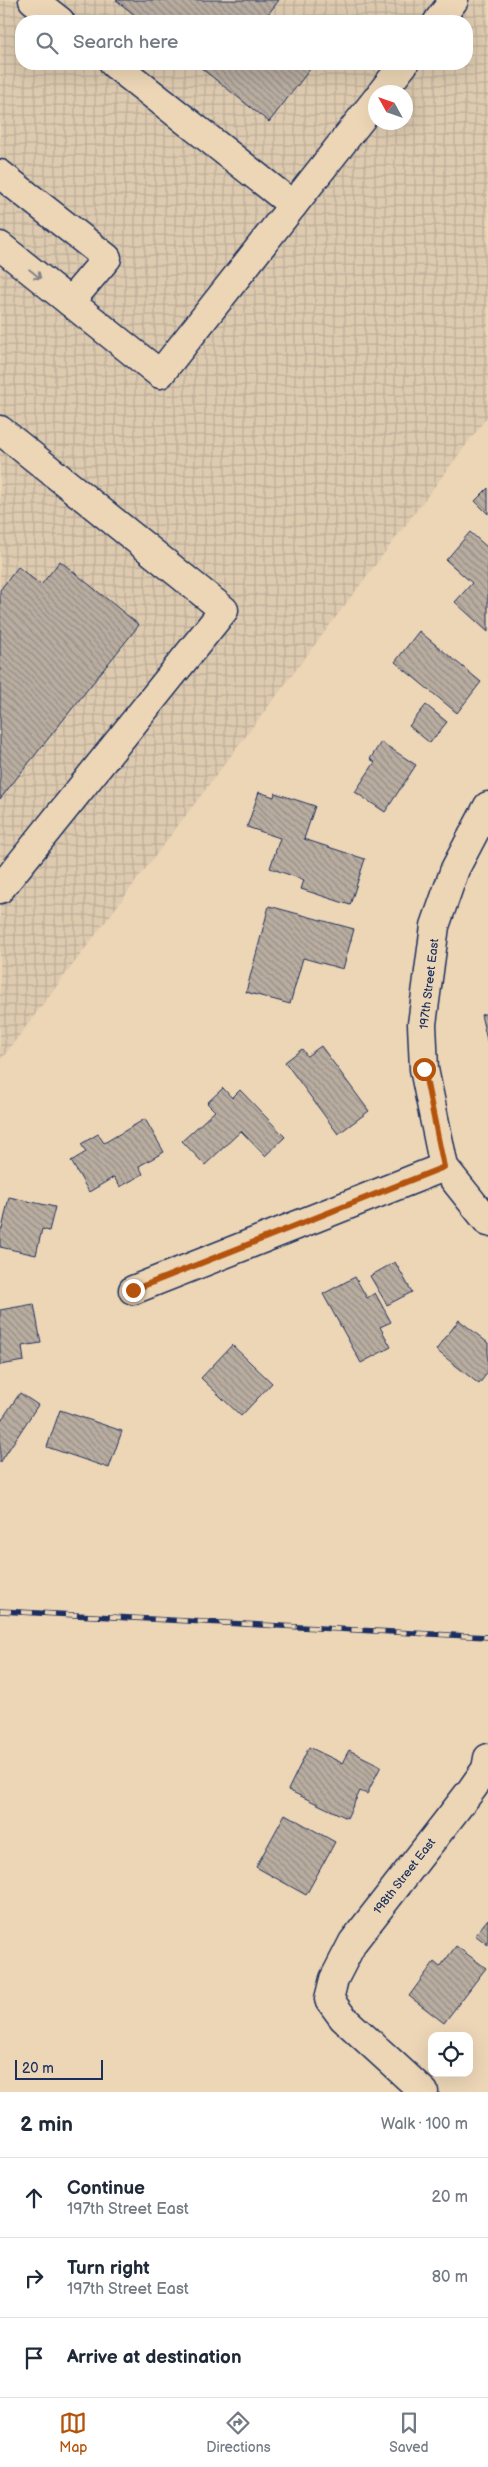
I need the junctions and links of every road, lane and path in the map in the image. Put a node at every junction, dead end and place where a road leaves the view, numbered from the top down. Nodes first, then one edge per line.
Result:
1 (33, 0) edge
2 (454, 0) edge
3 (52, 15) edge
4 (443, 15) edge
5 (122, 70) edge
6 (399, 70) edge
7 (388, 85) edge
8 (368, 110) edge
9 (0, 174) edge
10 (293, 205) junction
11 (0, 246) edge
12 (70, 302) junction
13 (0, 430) edge
14 (488, 806) edge
15 (0, 889) edge
16 (444, 1167) junction
17 (488, 1222) edge
18 (133, 1290) dead end
19 (488, 1758) edge
20 (424, 2092) edge

1 - 3 street
2 - 4 street
5 - 10 street
6 - 7 street
8 - 10 street
9 - 12 street
10 - 12 street
11 -> 12 street
13 - 15 street
14 - 16 street, 197th Street East
16 - 17 street
16 - 18 street
19 - 20 street, 198th Street East

